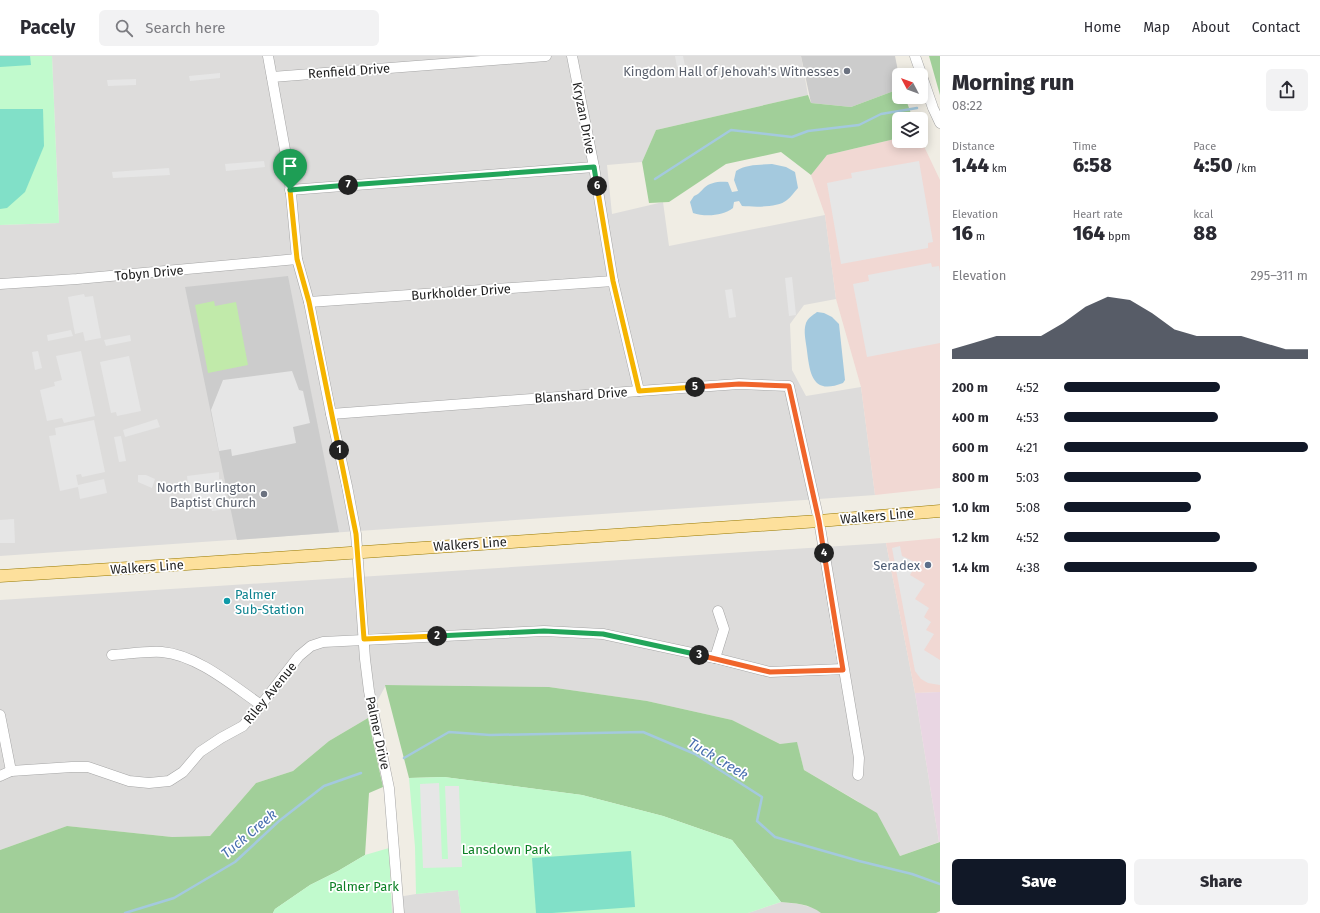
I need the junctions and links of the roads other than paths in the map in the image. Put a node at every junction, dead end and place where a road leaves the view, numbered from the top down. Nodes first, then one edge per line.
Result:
1 (268, 56) edge
2 (546, 56) edge
3 (572, 56) edge
4 (916, 56) edge
5 (272, 77) junction
6 (940, 123) edge
7 (594, 167) junction
8 (290, 190) junction
9 (297, 259) junction
10 (613, 281) junction
11 (0, 284) edge
12 (309, 302) junction
13 (639, 391) junction
14 (331, 414) junction
15 (940, 511) edge
16 (819, 521) junction
17 (358, 552) junction
18 (0, 576) edge
19 (718, 611) dead end
20 (364, 639) junction
21 (112, 655) dead end
22 (715, 658) junction
23 (843, 670) junction
24 (261, 705) junction
25 (0, 715) edge
26 (11, 770) junction
27 (858, 775) dead end
28 (0, 776) edge
29 (399, 913) edge

1 - 5 street, Palmer Drive
2 - 5 street, Renfield Drive
3 - 7 street, Kryzan Drive
4 - 6 street
5 - 8 street, Palmer Drive
7 - 8 street
7 - 10 street, Kryzan Drive
8 - 9 street, Palmer Drive
9 - 11 street, Tobyn Drive
9 - 12 street, Palmer Drive
10 - 12 street, Burkholder Drive
10 - 13 street, Kryzan Drive
12 - 14 street, Palmer Drive
13 - 14 street, Blanshard Drive
13 - 16 street, Blanshard Drive
14 - 17 street, Palmer Drive
15 - 16 main road, Walkers Line
16 - 17 main road, Walkers Line
16 - 23 street
17 - 18 main road, Walkers Line
17 - 20 street, Palmer Drive
19 - 22 street
20 - 22 street, Riley Avenue
20 - 24 street, Riley Avenue
20 - 29 street, Palmer Drive
21 - 24 street
22 - 23 street, Riley Avenue
23 - 27 street
24 - 26 street, Riley Avenue
25 - 26 street
26 - 28 street, Riley Avenue

